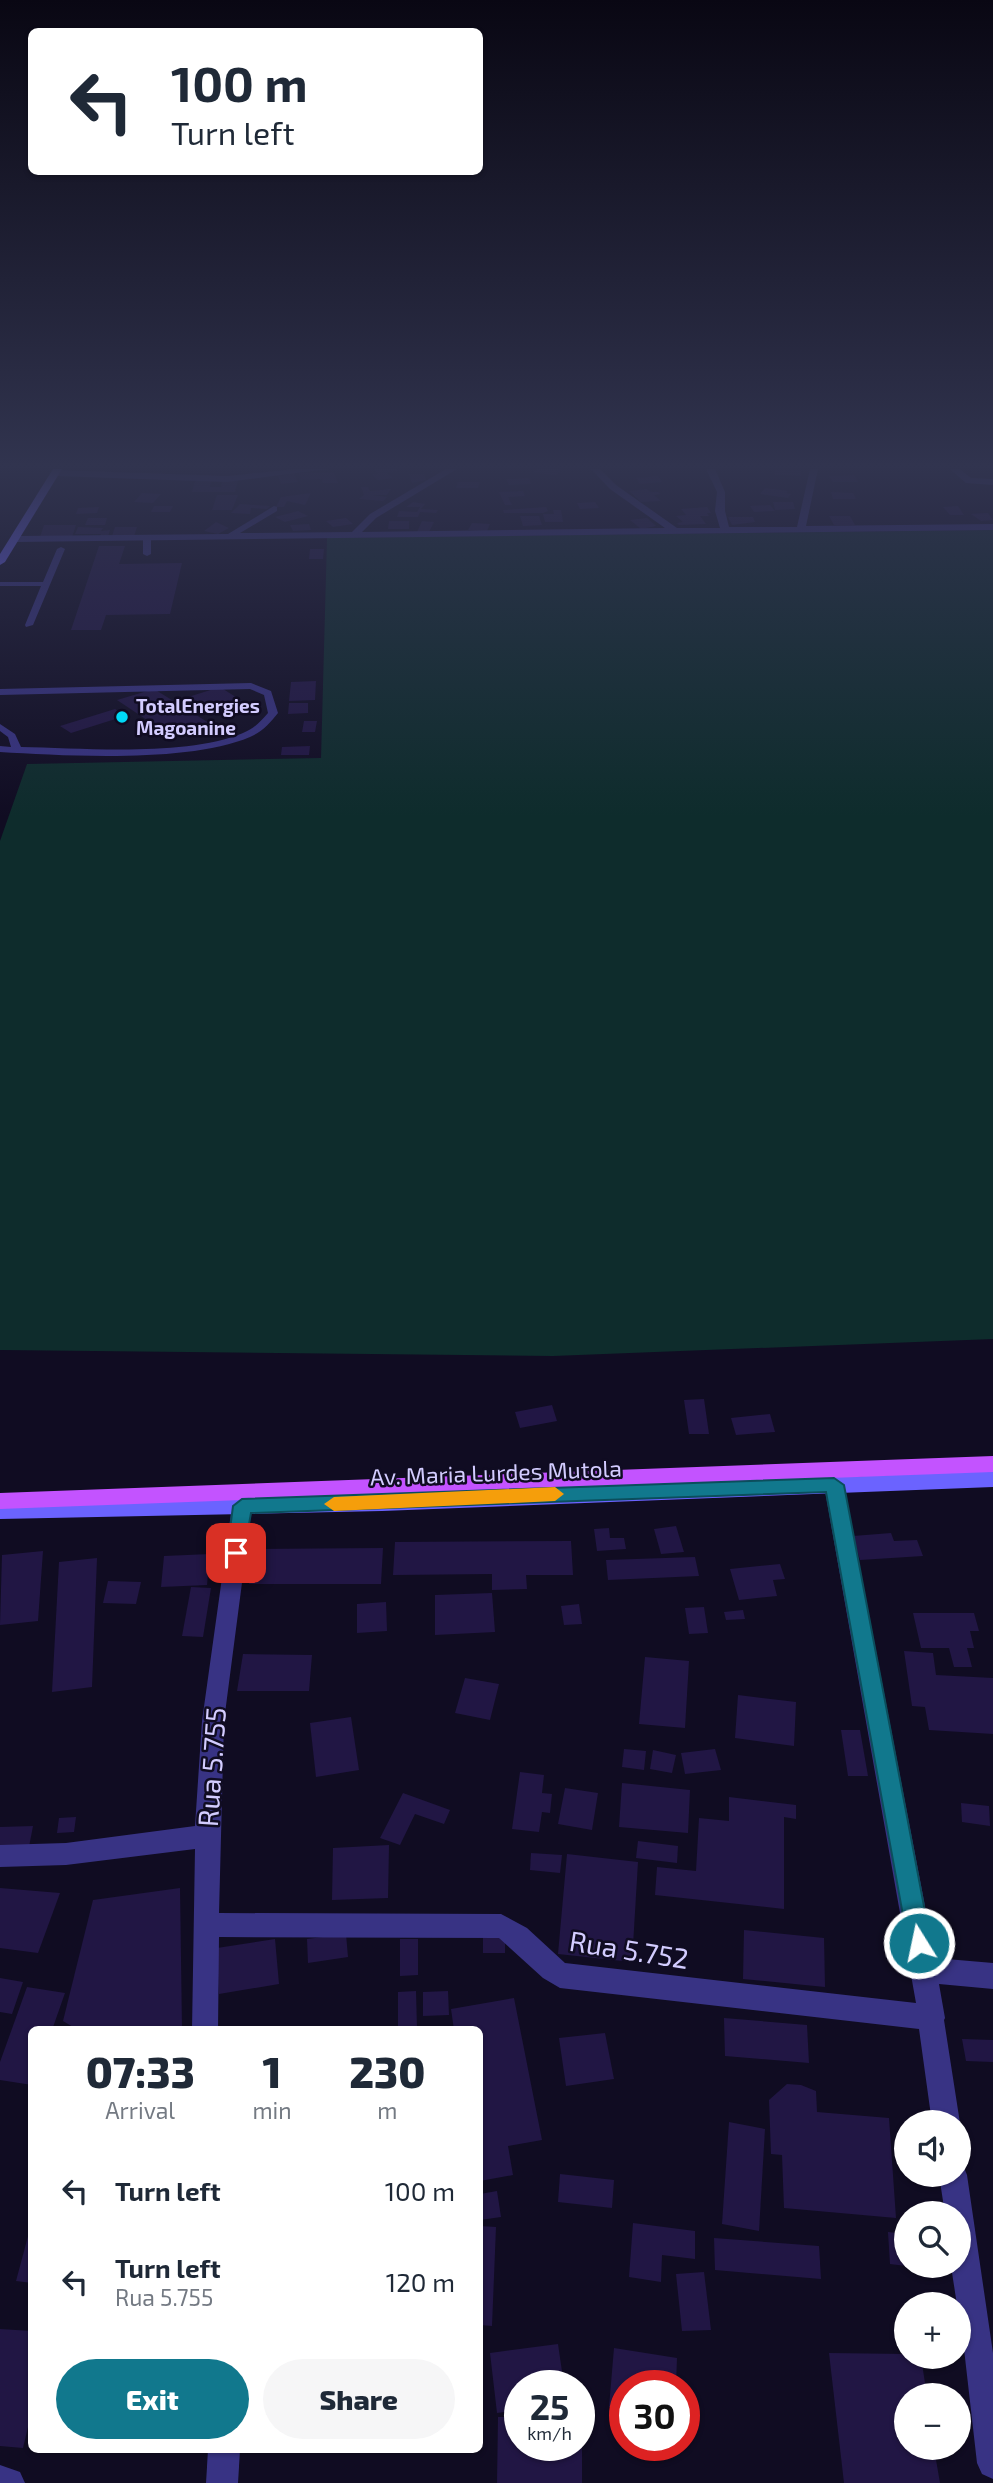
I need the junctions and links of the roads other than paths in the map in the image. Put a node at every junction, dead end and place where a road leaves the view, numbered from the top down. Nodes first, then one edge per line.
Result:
1 (46, 584) edge
2 (29, 625) dead end
3 (0, 692) edge
4 (0, 726) edge
5 (0, 749) edge
6 (17, 750) junction
7 (993, 1464) edge
8 (993, 1479) edge
9 (834, 1485) junction
10 (0, 1500) edge
11 (242, 1506) junction
12 (0, 1511) edge
13 (208, 1836) junction
14 (0, 1856) edge
15 (206, 1925) junction
16 (924, 1970) junction
17 (993, 1976) edge
18 (932, 2018) junction
19 (205, 2026) edge
20 (944, 2110) edge
21 (968, 2278) edge
22 (224, 2453) edge
23 (993, 2463) edge
24 (0, 2481) edge
25 (9, 2483) edge
26 (222, 2483) edge

1 - 2 lane
3 - 6 lane
4 - 6 lane
5 - 6 lane
7 - 10 main road
8 - 9 main road, Av. Maria Lurdes Mutola
9 - 11 main road, Av. Maria Lurdes Mutola
9 - 16 street
11 - 12 main road, Av. Maria Lurdes Mutola
11 - 13 street, Rua 5.755
13 - 14 street
13 - 15 street, Rua 5.755
15 - 18 street, Rua 5.752
15 - 19 street, Rua 5.755
16 - 17 street
16 - 18 street
18 - 20 street
21 - 23 street
22 - 26 street
24 - 25 street

